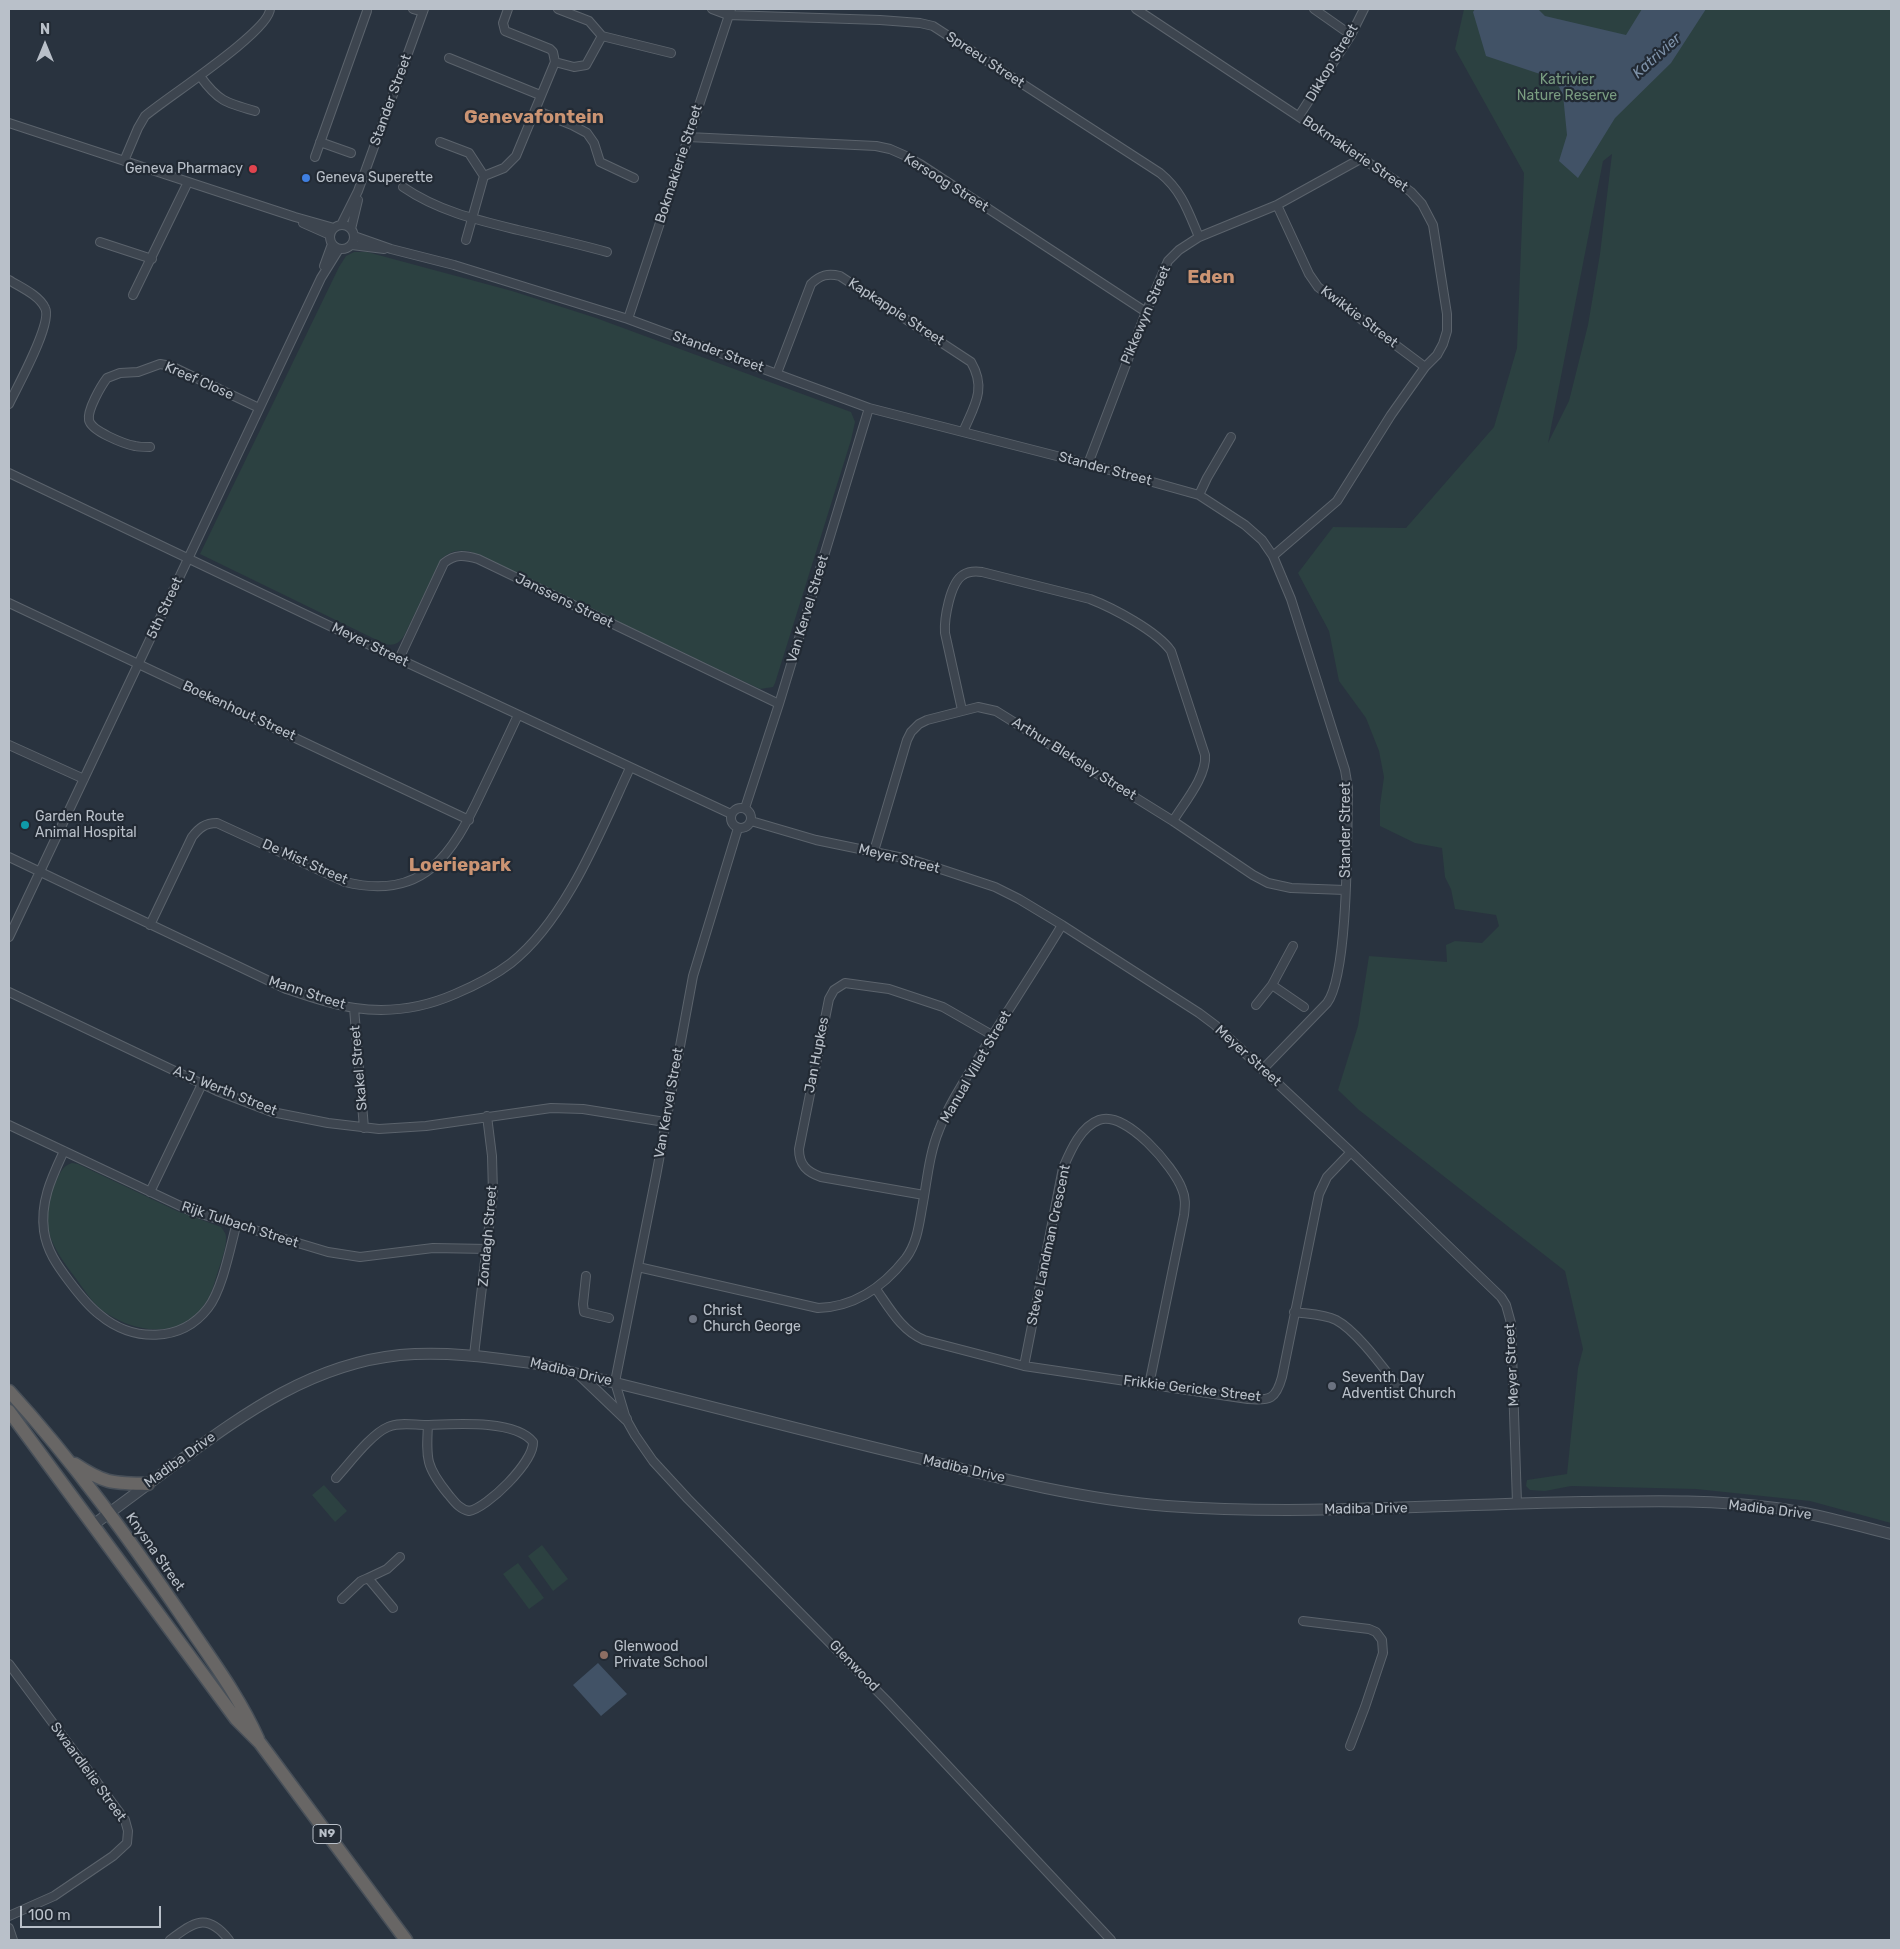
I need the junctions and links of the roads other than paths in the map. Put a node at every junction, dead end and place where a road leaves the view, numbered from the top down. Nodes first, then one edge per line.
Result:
1 (270, 9) edge
2 (413, 9) edge
3 (508, 9) edge
4 (558, 9) edge
5 (712, 9) edge
6 (1136, 9) edge
7 (1314, 9) edge
8 (1364, 9) edge
9 (424, 10) edge
10 (367, 11) dead end
11 (729, 12) edge
12 (1351, 35) junction
13 (602, 36) junction
14 (671, 53) dead end
15 (449, 58) dead end
16 (555, 62) junction
17 (200, 76) junction
18 (540, 95) junction
19 (535, 110) junction
20 (255, 111) dead end
21 (1299, 116) junction
22 (9, 123) edge
23 (688, 137) junction
24 (320, 142) junction
25 (440, 142) dead end
26 (351, 153) dead end
27 (315, 157) dead end
28 (1362, 158) junction
29 (124, 161) junction
30 (484, 176) junction
31 (634, 178) dead end
32 (188, 182) junction
33 (403, 187) dead end
34 (358, 191) junction
35 (1277, 205) junction
36 (471, 218) junction
37 (335, 229) junction
38 (353, 232) junction
39 (1198, 237) junction
40 (466, 240) dead end
41 (100, 242) dead end
42 (332, 244) junction
43 (352, 245) junction
44 (391, 248) junction
45 (339, 249) junction
46 (608, 252) dead end
47 (152, 260) junction
48 (321, 278) junction
49 (9, 280) edge
50 (133, 295) dead end
51 (1146, 312) junction
52 (628, 319) junction
53 (1425, 367) junction
54 (777, 373) junction
55 (9, 404) edge
56 (259, 408) junction
57 (869, 408) junction
58 (963, 432) junction
59 (1231, 437) dead end
60 (150, 447) dead end
61 (1088, 464) junction
62 (9, 473) edge
63 (1199, 495) junction
64 (1273, 556) junction
65 (188, 558) junction
66 (9, 603) edge
67 (399, 659) junction
68 (139, 664) junction
69 (779, 704) junction
70 (962, 710) junction
71 (518, 715) junction
72 (9, 744) edge
73 (630, 768) junction
74 (84, 779) junction
75 (745, 808) junction
76 (731, 814) junction
77 (469, 820) junction
78 (751, 821) junction
79 (1173, 821) junction
80 (738, 828) junction
81 (874, 851) junction
82 (9, 857) edge
83 (40, 872) junction
84 (1345, 890) junction
85 (150, 925) junction
86 (1062, 925) junction
87 (9, 937) edge
88 (1293, 946) dead end
89 (1272, 985) junction
90 (9, 992) edge
91 (1256, 1005) dead end
92 (1304, 1007) dead end
93 (354, 1008) junction
94 (992, 1035) junction
95 (1263, 1069) junction
96 (202, 1084) junction
97 (487, 1116) junction
98 (665, 1122) junction
99 (9, 1125) edge
100 (364, 1128) junction
101 (64, 1151) junction
102 (1351, 1152) junction
103 (150, 1192) junction
104 (924, 1195) junction
105 (236, 1226) junction
106 (488, 1249) junction
107 (638, 1267) junction
108 (586, 1276) dead end
109 (876, 1290) junction
110 (1294, 1312) junction
111 (609, 1318) dead end
112 (474, 1355) junction
113 (1024, 1366) junction
114 (579, 1374) junction
115 (615, 1382) junction
116 (1149, 1385) junction
117 (1399, 1388) dead end
118 (9, 1391) edge
119 (9, 1411) edge
120 (626, 1419) junction
121 (428, 1425) junction
122 (65, 1457) junction
123 (336, 1478) dead end
124 (148, 1484) junction
125 (1517, 1503) junction
126 (109, 1513) junction
127 (93, 1525) junction
128 (1891, 1534) edge
129 (400, 1557) dead end
130 (368, 1578) junction
131 (342, 1599) dead end
132 (393, 1608) dead end
133 (1303, 1621) dead end
134 (9, 1664) edge
135 (260, 1743) junction
136 (1350, 1746) dead end
137 (9, 1916) edge
138 (9, 1928) edge
139 (13, 1940) edge
140 (170, 1940) edge
141 (229, 1940) edge
142 (406, 1940) edge
143 (1111, 1940) edge

1 - 17 street
2 - 9 street
3 - 16 street
4 - 13 street
5 - 11 street, Spreeu Street
6 - 21 street, Bokmakierie Street
7 - 12 street
8 - 12 street, Dikkop Street
9 - 34 street, Stander Street
10 - 24 street
11 - 23 street, Bokmakierie Street
11 - 39 street, Spreeu Street
12 - 21 street, Dikkop Street
13 - 14 street
13 - 16 street
15 - 18 street
16 - 18 street
17 - 20 street
17 - 29 street
18 - 19 street
19 - 30 street
19 - 31 street
21 - 28 street, Bokmakierie Street
22 - 29 street
23 - 51 street, Kersoog Street
23 - 52 street, Bokmakierie Street
24 - 26 street
24 - 27 street
25 - 30 street
28 - 35 street, Pikkewyn Street
28 - 53 street, Bokmakierie Street
29 - 32 street
30 - 36 street
32 - 37 street
32 - 47 street
33 - 36 street
34 - 37 street, Stander Street
34 - 38 street, Stander Street
35 - 39 street, Pikkewyn Street
35 - 53 street, Kwikkie Street
36 - 40 street
36 - 46 street
37 - 38 street
37 - 42 street
38 - 43 street
38 - 44 street, Stander Street
39 - 51 street, Pikkewyn Street
41 - 47 street
42 - 45 street
42 - 48 street, 5th Street
43 - 44 street, Stander Street
43 - 45 street
44 - 52 street, Stander Street
45 - 48 street, 5th Street
47 - 50 street
48 - 56 street, 5th Street
49 - 55 street
51 - 61 street, Pikkewyn Street
52 - 54 street, Stander Street
53 - 64 street, Bokmakierie Street
54 - 57 street, Stander Street
54 - 58 street, Kapkappie Street
56 - 60 street, Kreef Close
56 - 65 street, 5th Street
57 - 58 street, Stander Street
57 - 69 street, Van Kervel Street
58 - 61 street, Stander Street
59 - 63 street
61 - 63 street, Stander Street
62 - 65 street, Meyer Street
63 - 64 street, Stander Street
64 - 84 street, Stander Street
65 - 67 street, Meyer Street
65 - 68 street, 5th Street
66 - 68 street, Boekenhout Street
67 - 69 street, Janssens Street
67 - 71 street, Meyer Street
68 - 74 street, 5th Street
68 - 77 street, Boekenhout Street
69 - 75 street, Van Kervel Street
70 - 79 street, Arthur Bleksley Street
70 - 79 street
70 - 81 street, Arthur Bleksley Street
71 - 73 street, Meyer Street
71 - 77 street, De Mist Street
72 - 74 street
73 - 76 street, Meyer Street
73 - 93 street, Mann Street
74 - 83 street, 5th Street
75 - 76 street
75 - 78 street
76 - 80 street
77 - 85 street, De Mist Street
78 - 80 street
78 - 81 street, Meyer Street
79 - 84 street, Arthur Bleksley Street
80 - 98 street, Van Kervel Street
81 - 86 street, Meyer Street
82 - 83 street, Mann Street
83 - 85 street, Mann Street
83 - 87 street, 5th Street
84 - 95 street, Stander Street
85 - 93 street, Mann Street
86 - 94 street, Manual Villet Street
86 - 95 street, Meyer Street
88 - 89 street
89 - 91 street
89 - 92 street
90 - 96 street, A.J. Werth Street
93 - 100 street, Skakel Street
94 - 104 street, Manual Villet Street
94 - 104 street, Jan Hupkes
95 - 102 street, Meyer Street
96 - 100 street, A.J. Werth Street
96 - 103 street
97 - 98 street, A.J. Werth Street
97 - 100 street, A.J. Werth Street
97 - 106 street, Zondagh Street
98 - 107 street, Van Kervel Street
99 - 101 street, Rijk Tulbach Street
101 - 103 street, Rijk Tulbach Street
101 - 105 street
102 - 110 street, Frikkie Gericke Street
102 - 125 street, Meyer Street
103 - 105 street, Rijk Tulbach Street
104 - 109 street, Manual Villet Street
105 - 106 street, Rijk Tulbach Street
106 - 112 street, Zondagh Street
107 - 109 street, Manual Villet Street
107 - 115 street, Van Kervel Street
108 - 111 street
109 - 113 street, Frikkie Gericke Street
110 - 116 street, Frikkie Gericke Street
110 - 117 street
112 - 114 street, Madiba Drive
112 - 124 street, Madiba Drive
113 - 116 street, Frikkie Gericke Street
113 - 116 street, Steve Landman Crescent
114 - 115 street, Madiba Drive
114 - 120 street
115 - 120 street, Glenwood
115 - 125 street, Madiba Drive
118 - 122 highway, Knysna Street / N9
119 - 127 highway, Knysna Street / N9
120 - 143 street, Glenwood
121 - 121 street
121 - 123 street
122 - 124 highway
122 - 126 highway, Knysna Street / N9
124 - 126 street, Madiba Drive
125 - 128 street, Madiba Drive
126 - 127 street, Madiba Drive
126 - 135 highway, Knysna Street / N9
127 - 135 highway, Knysna Street / N9
129 - 130 street
130 - 131 street
130 - 132 street
133 - 136 street
134 - 137 street, Swaardlelie Street
135 - 142 highway, Knysna Street / N9
138 - 139 street
140 - 141 street

